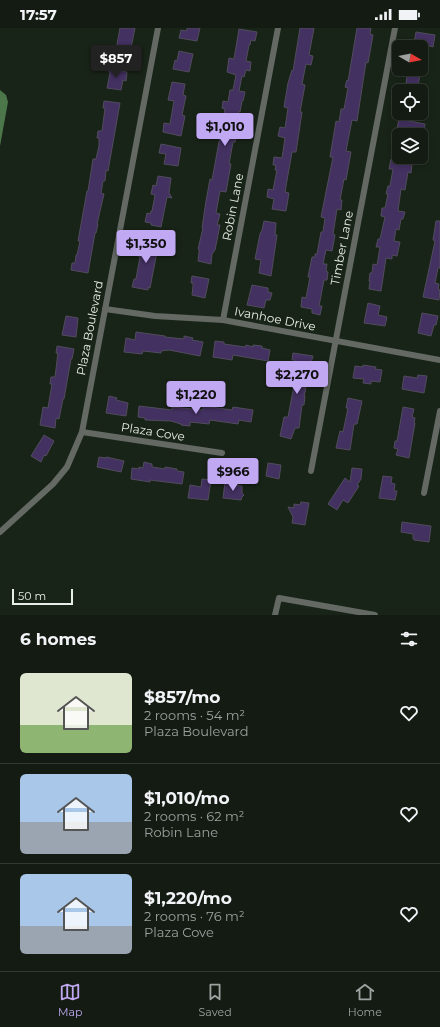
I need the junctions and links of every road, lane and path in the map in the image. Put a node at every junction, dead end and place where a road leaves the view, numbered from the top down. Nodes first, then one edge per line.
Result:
1 (158, 28) edge
2 (278, 28) edge
3 (395, 28) edge
4 (104, 309) junction
5 (223, 320) junction
6 (335, 342) junction
7 (440, 360) edge
8 (440, 411) edge
9 (82, 432) junction
10 (222, 453) dead end
11 (311, 471) dead end
12 (424, 493) dead end
13 (0, 532) edge
14 (275, 615) edge
15 (375, 615) edge

1 - 4 street, Plaza Boulevard
2 - 5 street, Robin Lane
3 - 6 street, Timber Lane
4 - 5 street, Ivanhoe Drive
4 - 9 street, Plaza Boulevard
5 - 6 street, Ivanhoe Drive
6 - 7 street, Ivanhoe Drive
6 - 11 street, Timber Lane
8 - 12 street
9 - 10 street, Plaza Cove
9 - 13 street, Plaza Boulevard
14 - 15 street

